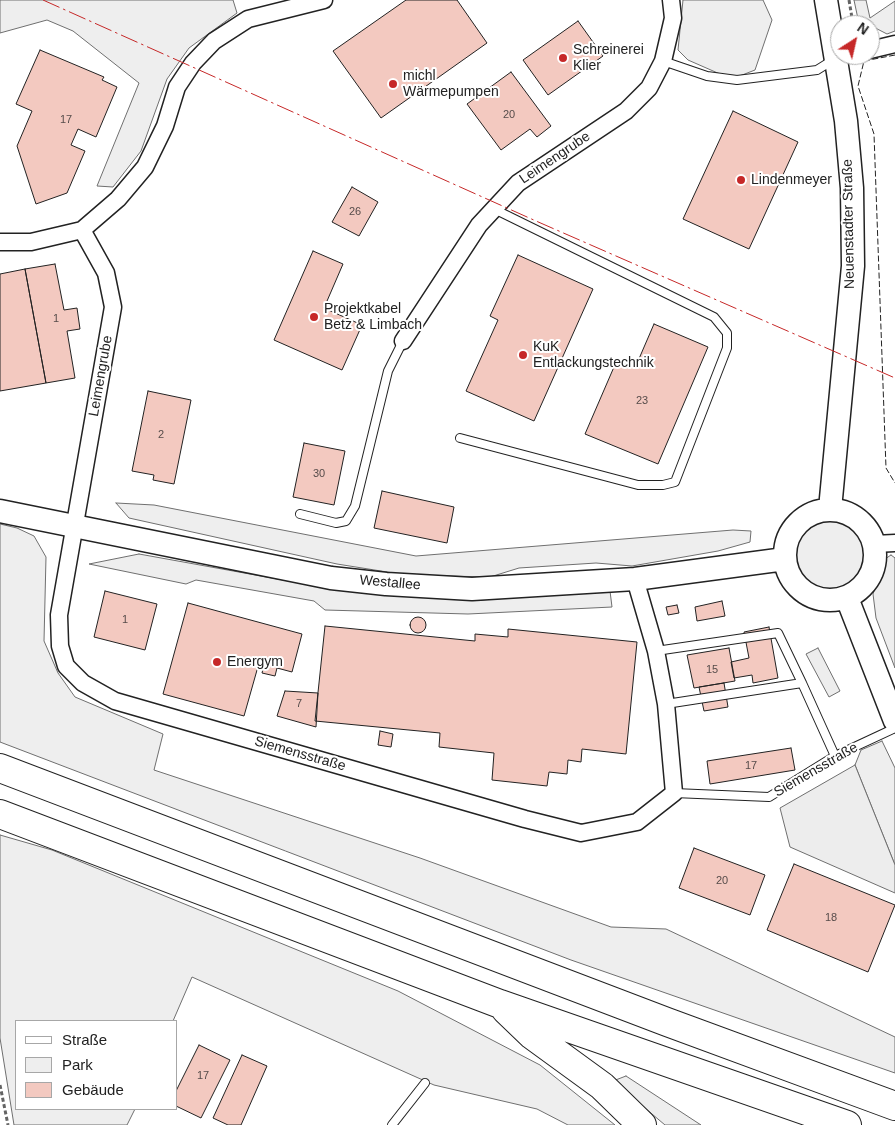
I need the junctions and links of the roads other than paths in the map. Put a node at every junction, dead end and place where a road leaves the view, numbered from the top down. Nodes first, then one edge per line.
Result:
1 (324, 0) edge
2 (670, 0) edge
3 (826, 0) edge
4 (830, 15) edge
5 (895, 44) edge
6 (880, 48) edge
7 (663, 62) junction
8 (830, 63) edge
9 (843, 65) edge
10 (494, 209) junction
11 (82, 230) junction
12 (0, 242) edge
13 (403, 341) joint
14 (460, 438) dead end
15 (830, 509) junction
16 (0, 511) edge
17 (300, 514) dead end
18 (74, 526) junction
19 (885, 544) edge
20 (784, 559) junction
21 (635, 579) junction
22 (847, 598) junction
23 (656, 651) junction
24 (802, 683) junction
25 (666, 704) junction
26 (895, 721) edge
27 (895, 728) edge
28 (835, 756) junction
29 (0, 768) edge
30 (674, 793) junction
31 (0, 814) edge
32 (500, 1004) junction
33 (425, 1083) dead end
34 (895, 1106) edge
35 (392, 1125) edge
36 (642, 1125) edge
37 (847, 1125) edge

1 - 11 street
2 - 7 street, Leimengrube
3 - 4 main road, Neuenstadter Straße
5 - 6 street
7 - 8 lane
7 - 10 street, Leimengrube
9 - 15 main road, Neuenstadter Straße
10 - 13 street, Leimengrube
10 - 14 lane
11 - 12 street
11 - 18 street, Leimengrube
13 - 17 lane
15 - 19 main road
15 - 20 main road
16 - 18 main road, Westallee
18 - 21 main road, Westallee
18 - 30 street, Siemensstraße
19 - 22 main road
20 - 21 main road, Westallee
20 - 22 main road
21 - 23 street
22 - 26 main road
23 - 24 lane
23 - 25 street
24 - 25 lane
24 - 28 lane
25 - 30 street
27 - 28 lane, Siemensstraße
28 - 30 lane, Siemensstraße
29 - 34 highway
31 - 32 highway
32 - 36 highway
32 - 37 highway
33 - 35 lane

